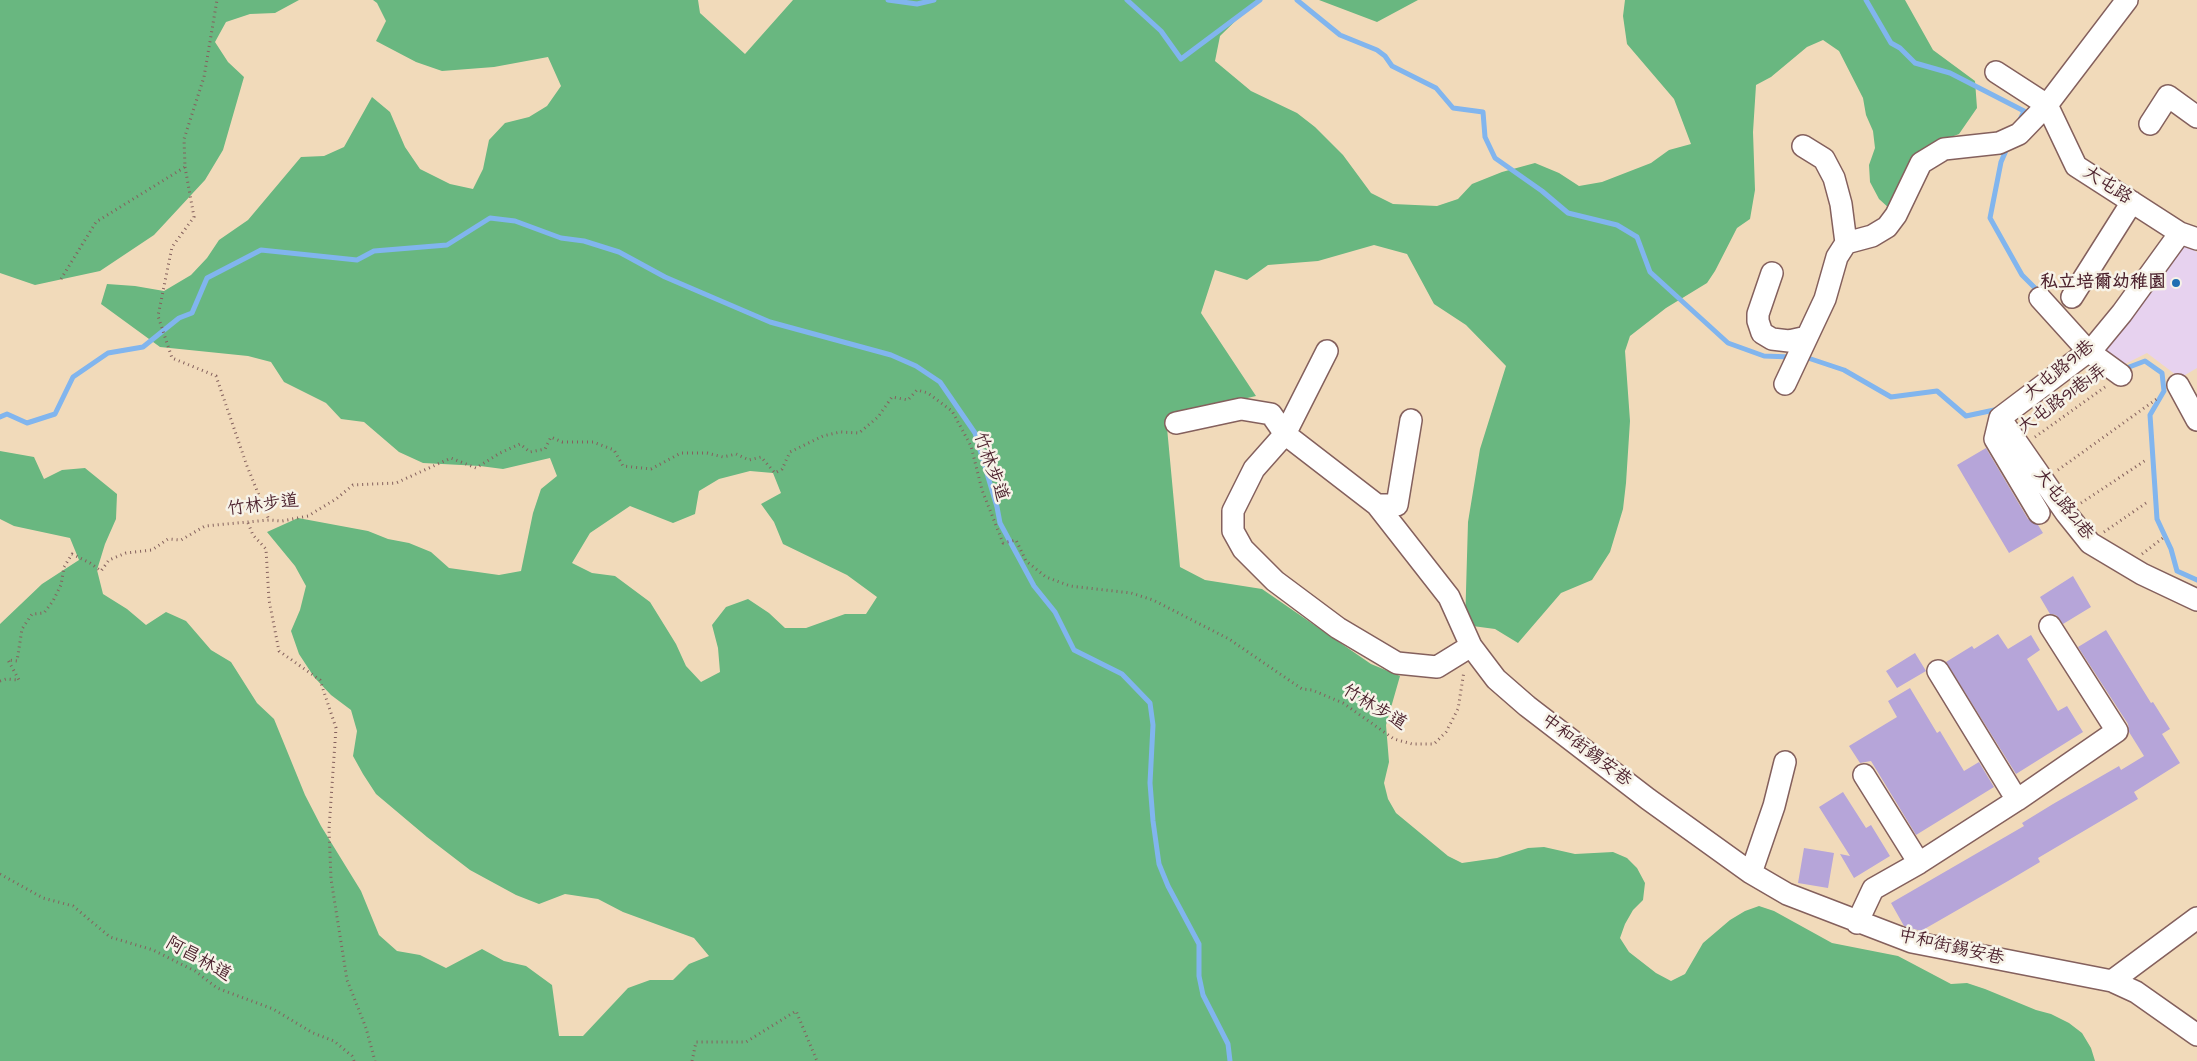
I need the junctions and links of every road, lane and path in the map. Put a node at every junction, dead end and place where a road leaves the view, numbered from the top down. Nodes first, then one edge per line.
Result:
1 (217, 0) edge
2 (2127, 0) edge
3 (1996, 72) dead end
4 (2047, 105) junction
5 (2197, 117) edge
6 (2150, 124) dead end
7 (1803, 146) dead end
8 (185, 167) junction
9 (2132, 202) junction
10 (2189, 236) edge
11 (1846, 243) junction
12 (1772, 273) dead end
13 (61, 279) dead end
14 (2072, 297) dead end
15 (2040, 298) dead end
16 (1807, 337) junction
17 (1326, 351) dead end
18 (2088, 351) junction
19 (2121, 375) joint
20 (1785, 384) dead end
21 (2178, 385) dead end
22 (2158, 398) dead end
23 (2000, 418) junction
24 (1412, 420) dead end
25 (2197, 420) edge
26 (1176, 423) dead end
27 (1285, 434) junction
28 (2021, 448) junction
29 (2146, 460) dead end
30 (2043, 480) junction
31 (2149, 501) dead end
32 (1377, 505) junction
33 (2039, 513) dead end
34 (2066, 513) junction
35 (269, 520) junction
36 (248, 523) junction
37 (2163, 538) dead end
38 (2090, 543) junction
39 (2128, 566) junction
40 (2197, 600) edge
41 (2050, 626) dead end
42 (1470, 646) junction
43 (1938, 671) dead end
44 (0, 681) edge
45 (1785, 762) dead end
46 (1864, 775) dead end
47 (2017, 800) junction
48 (1919, 863) junction
49 (1751, 873) junction
50 (0, 874) edge
51 (2197, 918) edge
52 (1857, 923) junction
53 (2112, 981) junction
54 (2197, 1035) edge
55 (354, 1061) edge
56 (375, 1061) edge
57 (692, 1061) edge
58 (817, 1061) edge

1 - 8 path
2 - 4 street
3 - 4 street
4 - 9 street, 大屯路
4 - 11 street
5 - 6 street
7 - 11 street
8 - 13 path
8 - 35 path
9 - 10 street, 大屯路
9 - 14 street
10 - 18 street, 大屯路91巷
11 - 16 street
12 - 16 street
15 - 18 street
16 - 20 street
17 - 27 street
18 - 19 street
18 - 23 street, 大屯路91巷
19 - 28 path, 大屯路91巷1弄
21 - 25 street
22 - 30 path
23 - 28 street, 大屯路21巷
23 - 33 street
24 - 32 street
26 - 27 street
27 - 32 street, 中和街錫安巷
27 - 42 street
28 - 30 street, 大屯路21巷
29 - 34 path
30 - 34 street, 大屯路21巷
31 - 38 path
32 - 42 street, 中和街錫安巷
34 - 38 street, 大屯路21巷
35 - 36 path, 竹林步道
35 - 42 path, 竹林步道
36 - 44 path, 竹林步道
36 - 56 path
37 - 39 path
38 - 39 street, 大屯路21巷
39 - 40 street, 大屯路21巷
41 - 47 street
42 - 49 street, 中和街錫安巷
43 - 47 street
45 - 49 street
46 - 48 street
47 - 48 street
48 - 52 street
49 - 52 street, 中和街錫安巷
50 - 55 path, 阿昌林道
51 - 53 street
52 - 53 street, 中和街錫安巷
53 - 54 street, 中和街錫安巷
57 - 58 path

